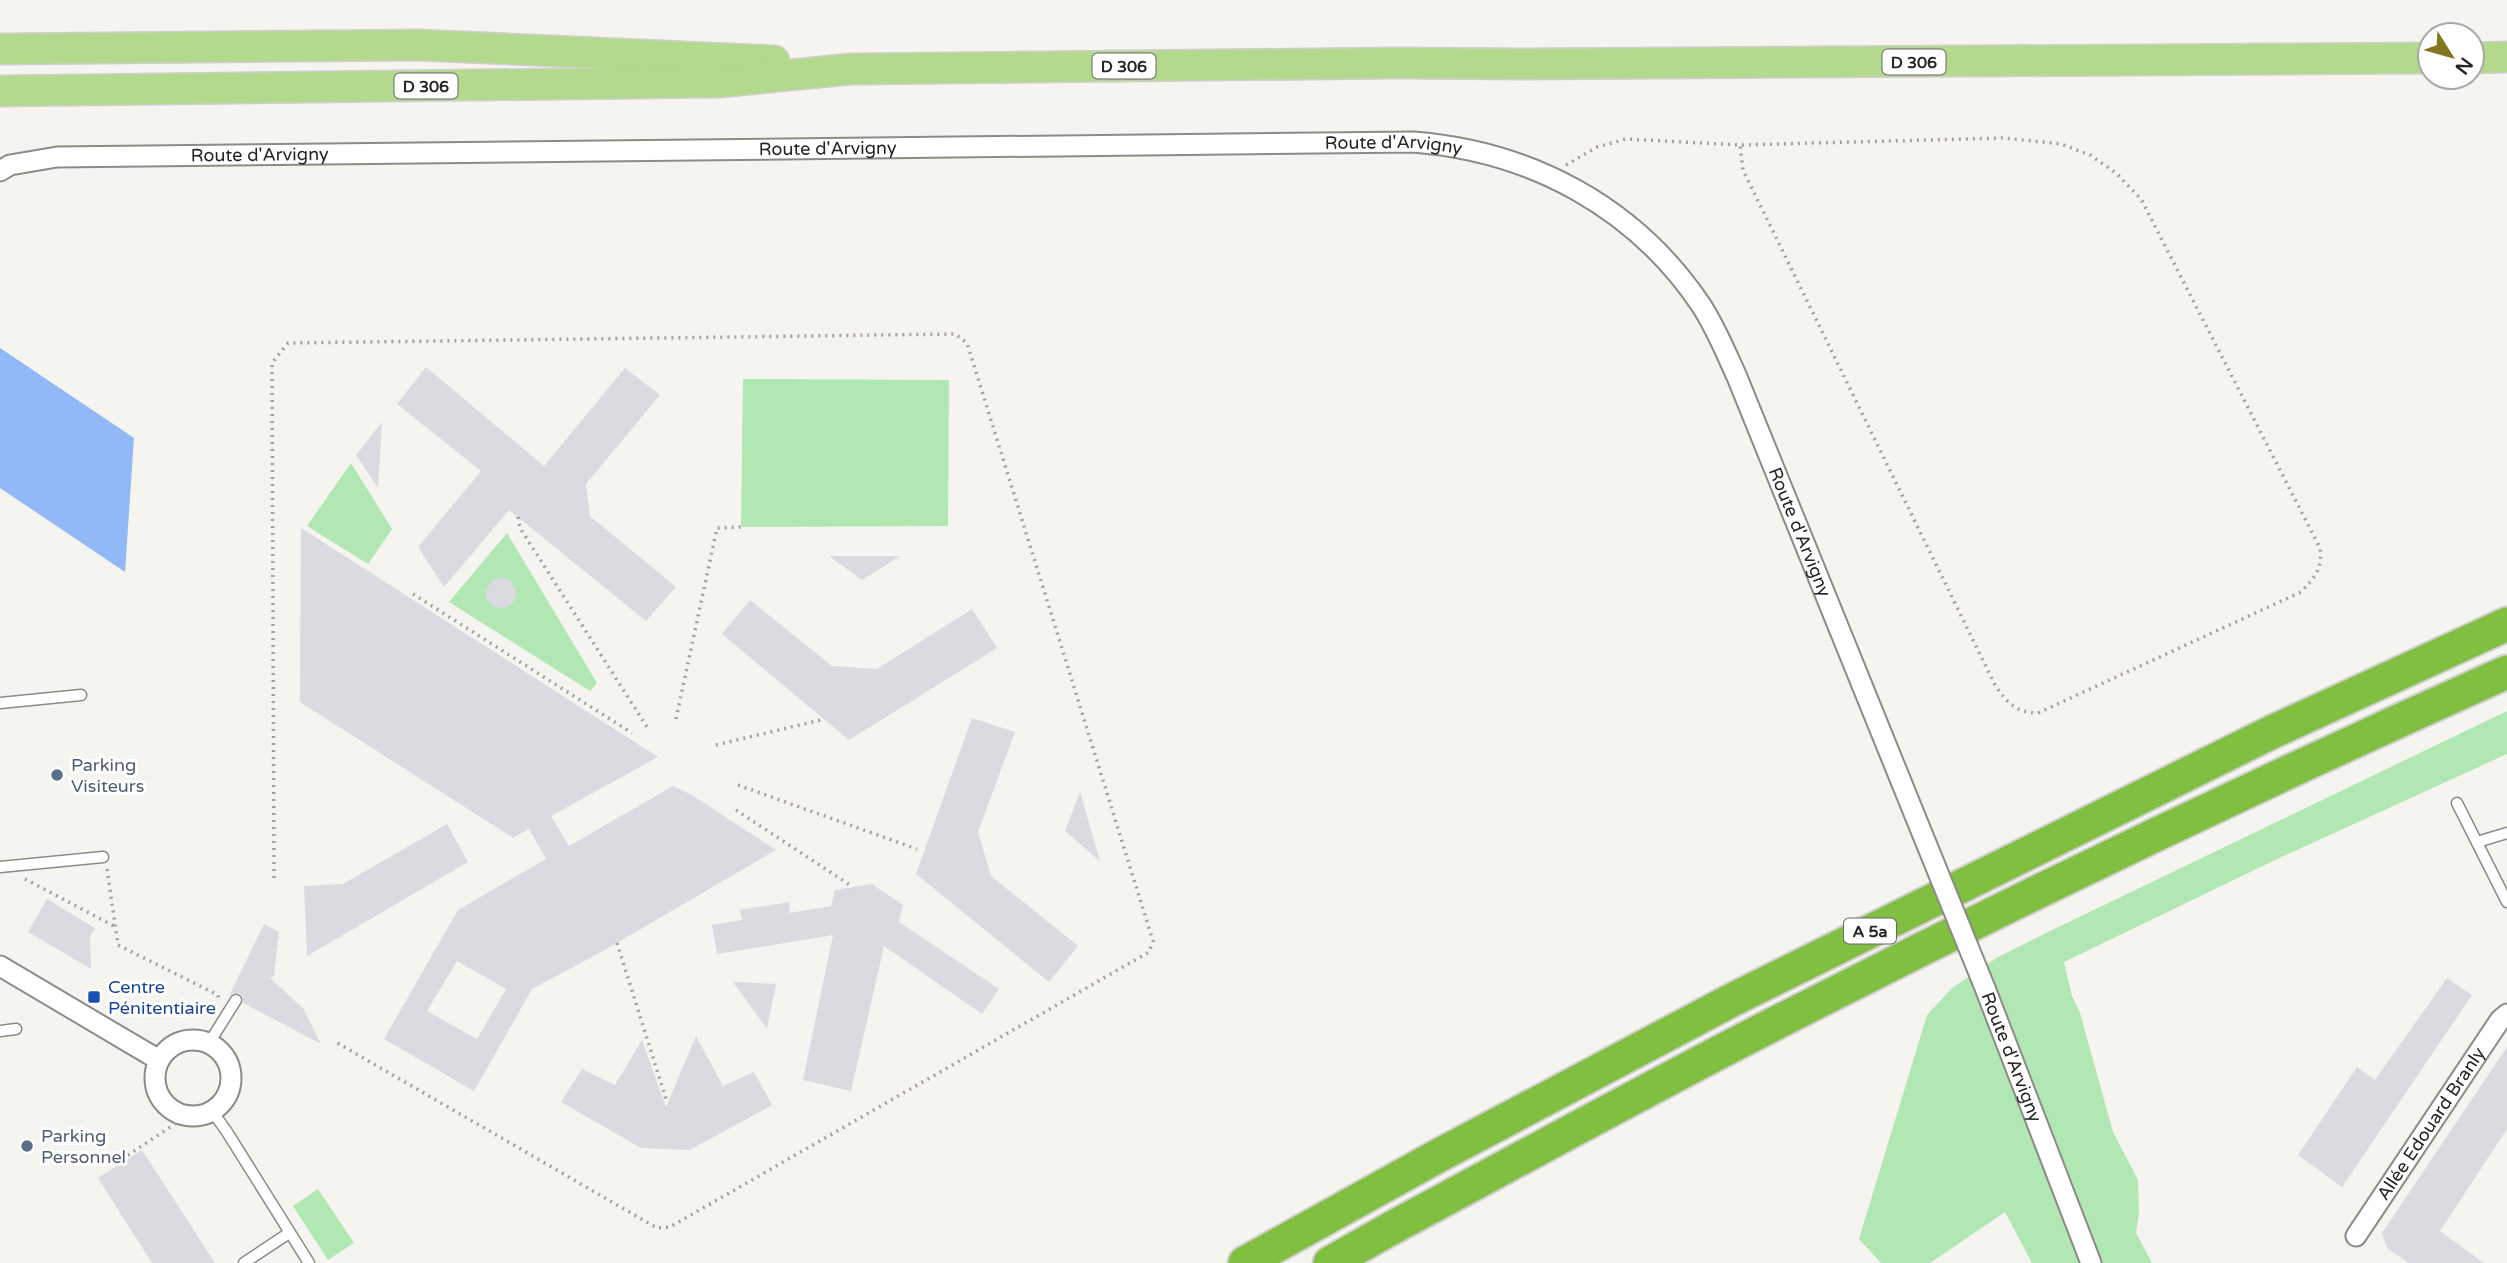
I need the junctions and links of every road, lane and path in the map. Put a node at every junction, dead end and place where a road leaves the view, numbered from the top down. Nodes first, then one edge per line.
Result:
1 (0, 49) edge
2 (2416, 58) edge
3 (2486, 58) edge
4 (2507, 58) edge
5 (851, 69) junction
6 (0, 91) edge
7 (1740, 145) junction
8 (0, 171) edge
9 (1550, 176) junction
10 (518, 517) dead end
11 (741, 527) dead end
12 (413, 594) dead end
13 (2507, 624) edge
14 (2507, 671) edge
15 (81, 695) dead end
16 (0, 703) edge
17 (676, 719) dead end
18 (825, 719) dead end
19 (647, 727) dead end
20 (632, 733) dead end
21 (716, 745) dead end
22 (738, 785) dead end
23 (2457, 803) dead end
24 (736, 810) dead end
25 (2507, 833) edge
26 (2477, 842) junction
27 (917, 849) dead end
28 (103, 857) joint
29 (13, 865) junction
30 (0, 867) edge
31 (274, 878) dead end
32 (853, 887) dead end
33 (2507, 902) edge
34 (115, 926) junction
35 (617, 943) dead end
36 (0, 966) edge
37 (236, 1000) dead end
38 (2507, 1014) edge
39 (223, 1021) junction
40 (16, 1029) dead end
41 (0, 1031) edge
42 (334, 1041) dead end
43 (209, 1043) junction
44 (159, 1060) junction
45 (667, 1102) dead end
46 (212, 1111) junction
47 (187, 1116) junction
48 (121, 1164) dead end
49 (289, 1233) junction
50 (2356, 1236) dead end
51 (244, 1263) edge
52 (309, 1263) edge
53 (1245, 1263) edge
54 (1330, 1263) edge
55 (2091, 1263) edge

1 - 5 main road, D 306
2 - 5 main road, D 306
3 - 4 main road
5 - 6 main road, D 306
7 - 7 path
7 - 9 path
8 - 9 street, Route d'Arvigny
9 - 55 street, Route d'Arvigny, bridge
10 - 19 path
11 - 17 path
12 - 20 path
13 - 53 highway, A 5a
14 - 54 highway, A 5a
15 - 16 lane
18 - 21 path
22 - 27 path
23 - 26 lane
24 - 32 path
25 - 26 lane
26 - 33 lane
28 - 29 lane
28 - 34 path
29 - 30 lane
29 - 34 path
31 - 42 path
34 - 39 path
35 - 45 path
36 - 44 street
37 - 39 lane
38 - 50 street, Allée Edouard Branly
39 - 43 lane
40 - 41 lane
43 - 44 street
43 - 46 street
44 - 47 street
46 - 47 street
46 - 49 lane
47 - 48 path
49 - 51 lane
49 - 52 lane

